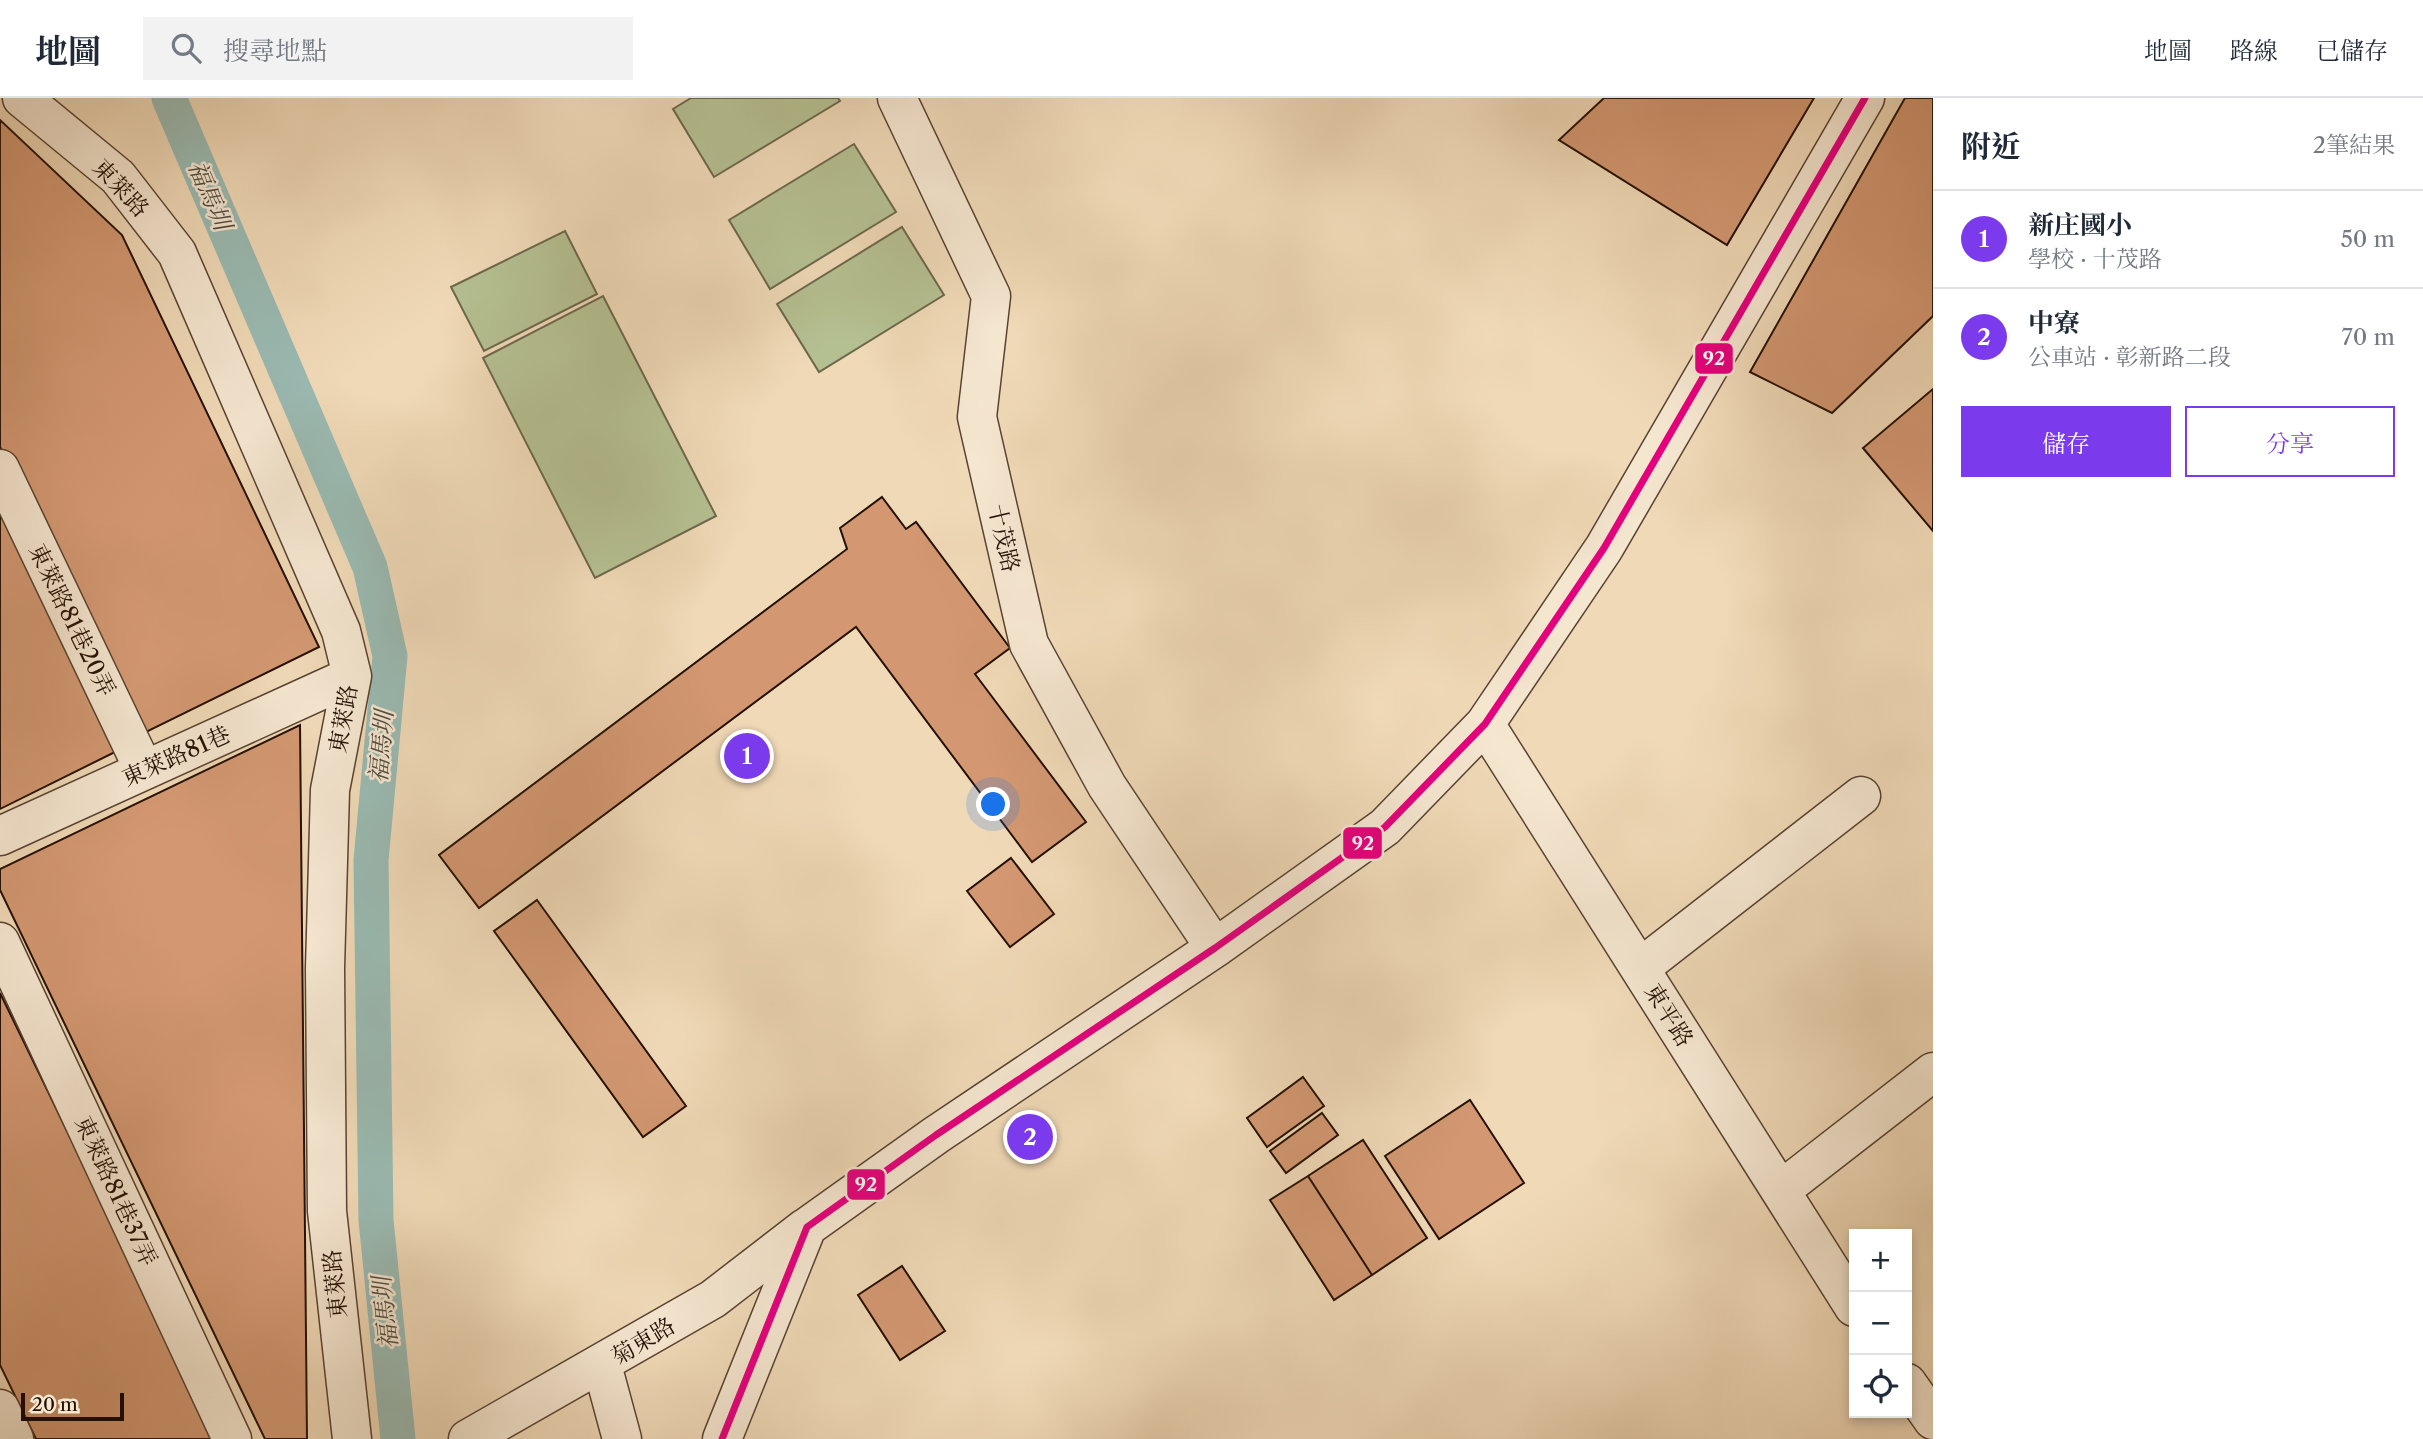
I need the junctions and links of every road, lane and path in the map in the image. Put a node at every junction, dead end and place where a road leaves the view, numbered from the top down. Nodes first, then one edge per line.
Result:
1 (22, 98) edge
2 (897, 98) edge
3 (1865, 98) edge
4 (0, 469) edge
5 (352, 676) junction
6 (1485, 724) junction
7 (144, 770) junction
8 (1861, 796) dead end
9 (0, 836) edge
10 (0, 942) edge
11 (1215, 948) junction
12 (1640, 968) junction
13 (1933, 1072) edge
14 (1781, 1190) junction
15 (807, 1227) junction
16 (1849, 1299) edge
17 (602, 1365) junction
18 (1912, 1390) edge
19 (0, 1409) edge
20 (1933, 1420) edge
21 (14, 1439) edge
22 (232, 1439) edge
23 (352, 1439) edge
24 (468, 1439) edge
25 (622, 1439) edge
26 (722, 1439) edge

1 - 5 street, 東萊路
2 - 11 street, 十茂路
3 - 6 street, 菊東路
4 - 7 street, 東萊路81巷20弄
5 - 7 street, 東萊路81巷
5 - 23 street, 東萊路
6 - 11 street, 菊東路
6 - 12 street, 東平路
7 - 9 street, 東萊路81巷
8 - 12 street
10 - 22 street, 東萊路81巷37弄
11 - 15 street, 菊東路
12 - 14 street, 東平路
13 - 14 street
14 - 16 street, 東平路
15 - 17 street, 菊東路
15 - 26 street
17 - 24 street, 菊東路
17 - 25 street
18 - 20 street
19 - 21 street

